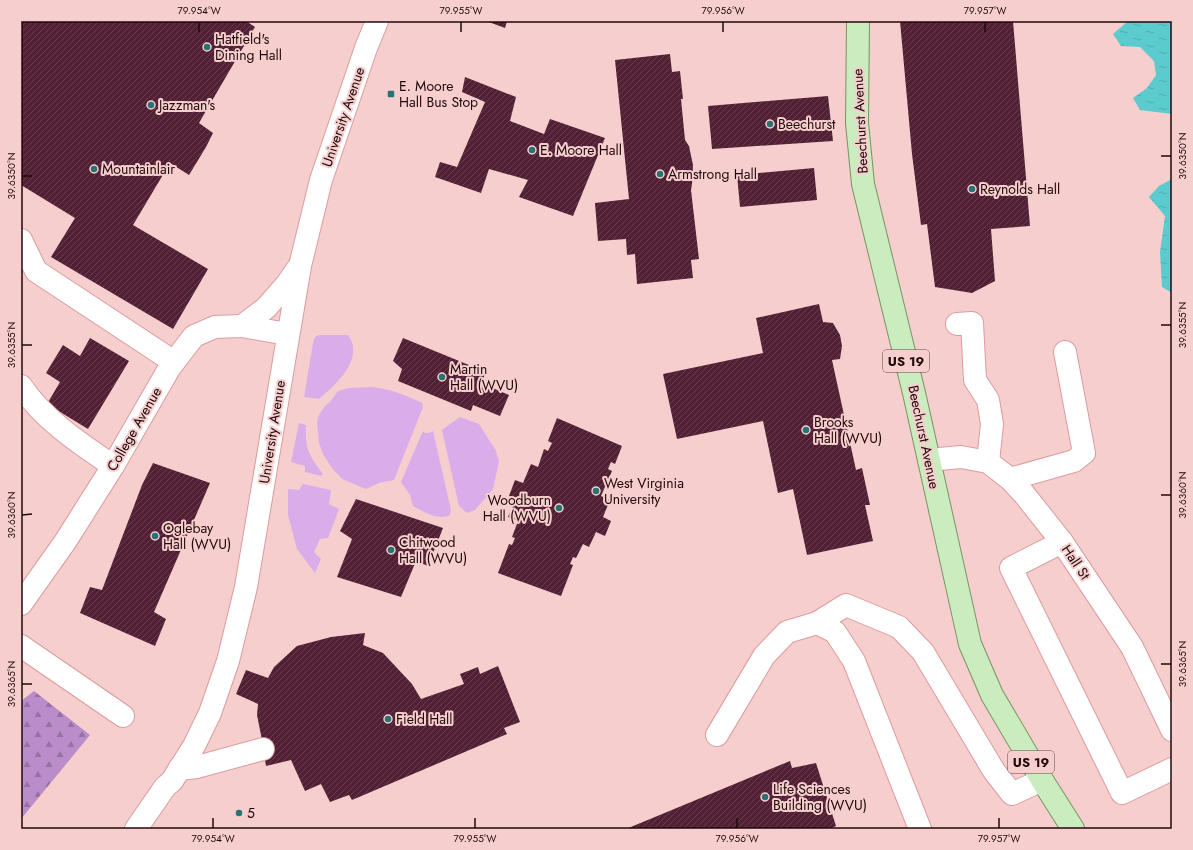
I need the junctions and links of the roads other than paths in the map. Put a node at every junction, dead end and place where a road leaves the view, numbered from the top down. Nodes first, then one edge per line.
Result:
1 (377, 21) edge
2 (858, 21) edge
3 (21, 240) edge
4 (300, 266) junction
5 (957, 324) dead end
6 (242, 326) junction
7 (288, 334) junction
8 (1065, 352) dead end
9 (174, 362) junction
10 (21, 386) edge
11 (929, 460) junction
12 (988, 462) junction
13 (113, 466) junction
14 (1010, 479) junction
15 (1062, 542) junction
16 (21, 604) edge
17 (817, 623) junction
18 (21, 646) edge
19 (123, 716) dead end
20 (1172, 730) edge
21 (717, 735) dead end
22 (263, 749) dead end
23 (180, 769) junction
24 (1172, 769) edge
25 (1042, 780) junction
26 (136, 829) edge
27 (920, 829) edge
28 (1073, 829) edge

1 - 4 street, University Avenue
2 - 11 main road, Beechurst Avenue / US 19
3 - 9 street
4 - 6 street
4 - 7 street, University Avenue
5 - 12 street
6 - 7 street, College Avenue
6 - 9 street, College Avenue
7 - 23 street, University Avenue
8 - 14 street
9 - 13 street, College Avenue
10 - 13 street
11 - 12 street, Hall St
11 - 25 main road, Beechurst Avenue / US 19
12 - 14 street, Hall St
13 - 16 street, College Avenue
14 - 15 street, Hall St
15 - 20 street, Hall St
15 - 24 street
17 - 21 street
17 - 25 street
17 - 27 street
18 - 19 street
22 - 23 street
23 - 26 street, University Avenue
25 - 28 main road, Beechurst Avenue / US 19

